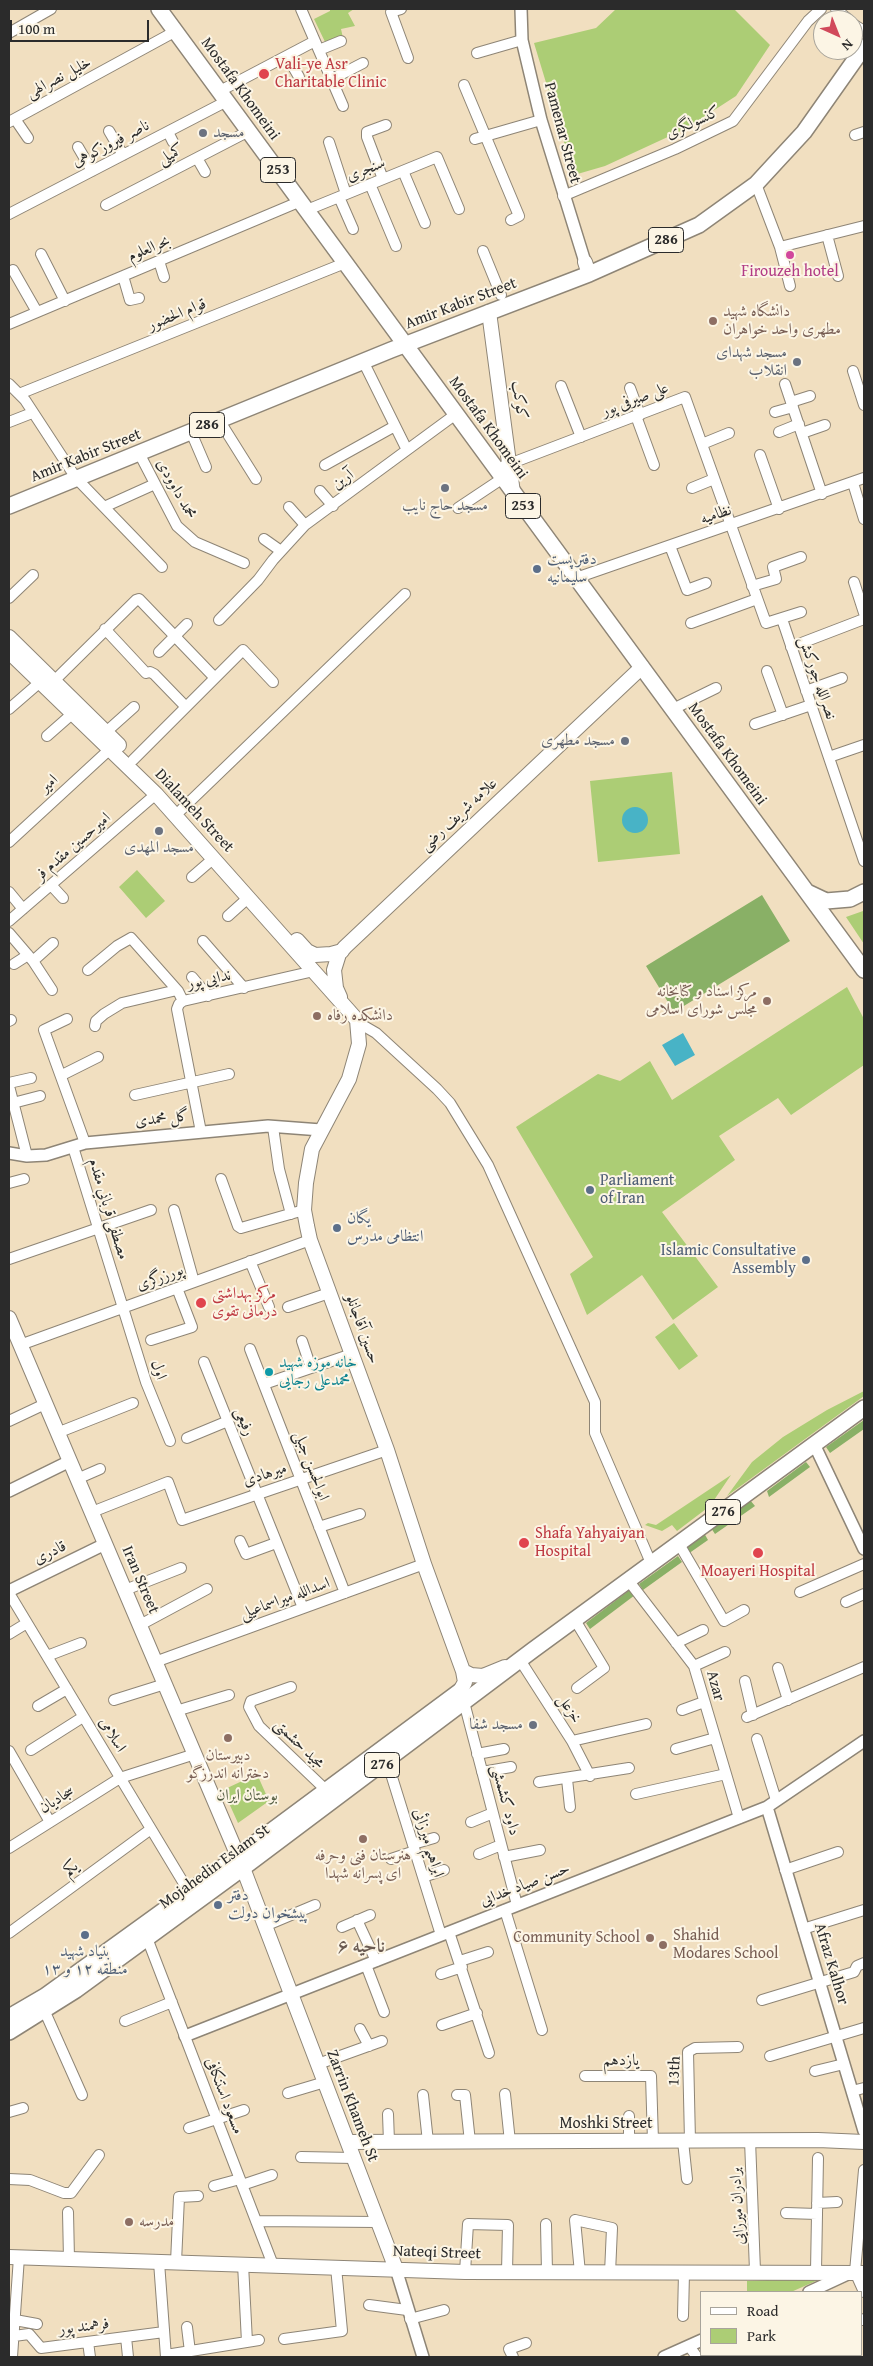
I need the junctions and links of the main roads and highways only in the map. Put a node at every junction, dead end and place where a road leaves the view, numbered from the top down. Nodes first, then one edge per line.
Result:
1 (160, 9) edge
2 (858, 60) edge
3 (489, 312) junction
4 (405, 345) junction
5 (503, 470) junction
6 (9, 506) edge
7 (9, 636) edge
8 (9, 652) edge
9 (642, 667) junction
10 (805, 891) junction
11 (864, 892) edge
12 (342, 951) junction
13 (318, 955) junction
14 (864, 970) edge
15 (314, 971) junction
16 (342, 1004) junction
17 (9, 1318) edge
18 (864, 1408) edge
19 (520, 1660) junction
20 (463, 1671) junction
21 (462, 1697) junction
22 (241, 1862) junction
23 (9, 2017) edge
24 (9, 2032) edge
25 (348, 2142) junction
26 (864, 2142) edge
27 (14, 2257) edge
28 (396, 2269) junction
29 (859, 2272) edge

1 - 4 main road, Mostafa Khomeini / 253
2 - 3 main road, Amir Kabir Street / 286
3 - 4 main road, Amir Kabir Street / 286
3 - 5 main road, کوکب
4 - 5 main road, Mostafa Khomeini / 253
4 - 6 main road, Amir Kabir Street / 286
5 - 9 main road, Mostafa Khomeini / 253
7 - 13 main road, Dialameh Street
8 - 15 main road, Dialameh Street
9 - 10 main road, Mostafa Khomeini / 253
9 - 12 main road, علامه شریف رضی
10 - 11 main road
10 - 14 main road, Mostafa Khomeini
12 - 13 main road
12 - 16 main road, علامه شریف رضی
13 - 15 main road
15 - 16 main road, Dialameh Street
16 - 20 main road, حسین آقاجانلو
17 - 22 main road, Iran Street
18 - 19 main road, Mojahedin Eslam St / 276
19 - 20 main road
19 - 21 main road, Mojahedin Eslam St / 276
20 - 21 main road
21 - 22 main road, Mojahedin Eslam St / 276
21 - 22 main road, Mojahedin Eslam St / 276
22 - 23 main road, Mojahedin Eslam St / 276
22 - 24 main road, Mojahedin Eslam St / 276
22 - 25 main road, Zarrin Khameh St
25 - 26 main road, Moshki Street
25 - 28 main road, Zarrin Khameh St
27 - 28 main road, Nateqi Street
28 - 29 main road, Nateqi Street

